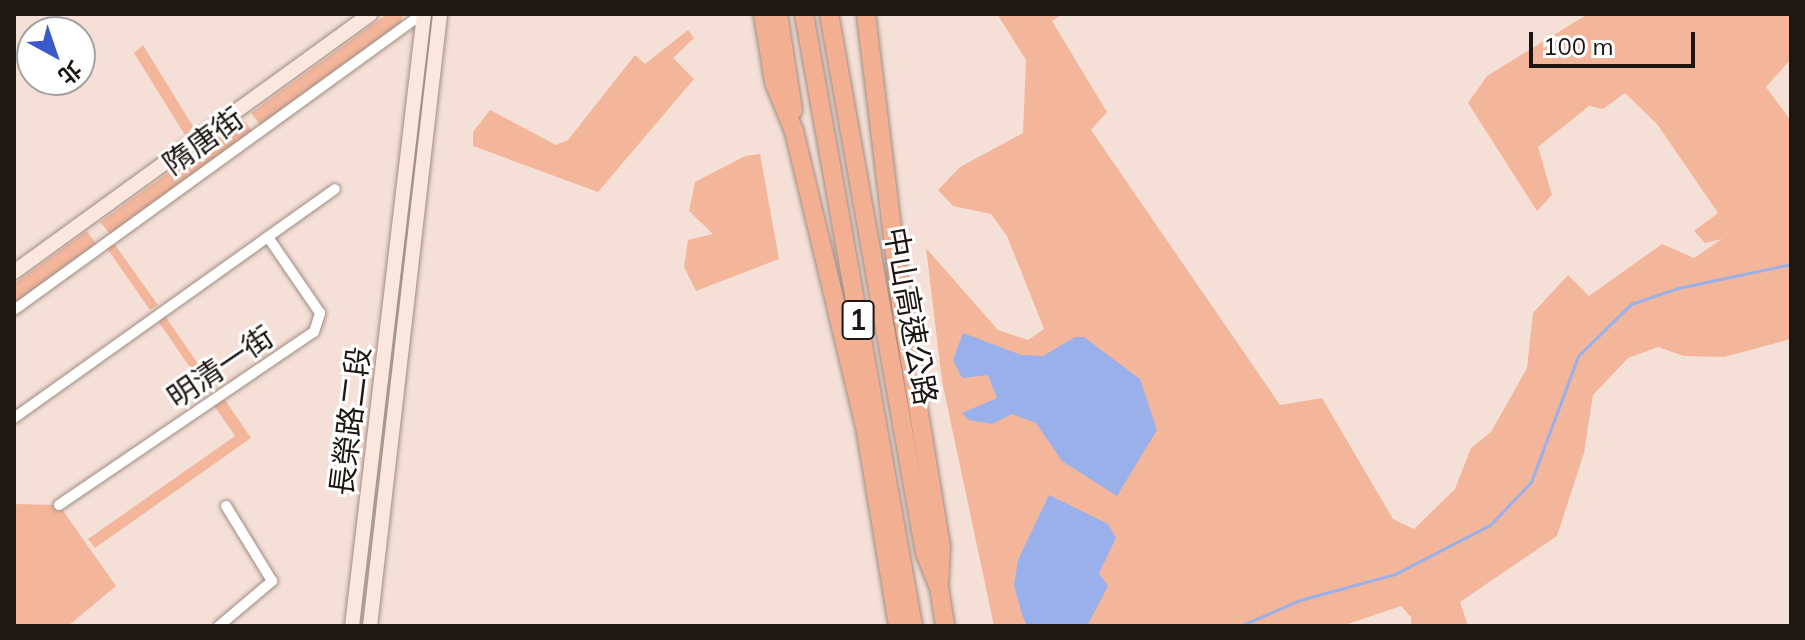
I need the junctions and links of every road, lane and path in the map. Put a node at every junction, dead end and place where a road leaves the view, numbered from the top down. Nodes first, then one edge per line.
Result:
1 (370, 14) edge
2 (423, 14) edge
3 (440, 14) edge
4 (763, 14) edge
5 (778, 14) edge
6 (804, 14) edge
7 (829, 14) edge
8 (859, 14) edge
9 (866, 14) edge
10 (870, 63) junction
11 (794, 131) junction
12 (417, 150) junction
13 (335, 189) dead end
14 (268, 237) junction
15 (14, 272) edge
16 (391, 294) junction
17 (408, 296) junction
18 (14, 310) edge
19 (14, 418) edge
20 (59, 505) dead end
21 (226, 506) dead end
22 (360, 555) junction
23 (380, 555) junction
24 (939, 587) junction
25 (222, 625) edge
26 (352, 626) edge
27 (370, 626) edge
28 (898, 626) edge
29 (913, 626) edge
30 (945, 626) edge

1 - 15 main road, 隋唐街
2 - 12 main road, 長榮路二段
2 - 18 street, 隋唐街
3 - 12 main road, 長榮路二段
4 - 11 highway
5 - 11 highway
6 - 29 highway, 中山高速公路 / 1
7 - 24 highway, 中山高速公路 / 1
8 - 10 highway
9 - 10 highway
10 - 24 highway
11 - 28 highway
12 - 16 main road, 長榮路二段
12 - 17 main road, 長榮路二段
13 - 14 street
14 - 19 street
14 - 20 street, 明清一街
16 - 17 main road
16 - 22 main road, 長榮路二段
17 - 23 main road, 長榮路二段
21 - 25 street
22 - 23 main road
22 - 26 main road, 長榮路二段
23 - 27 main road, 長榮路二段
24 - 30 highway, 中山高速公路 / 1

